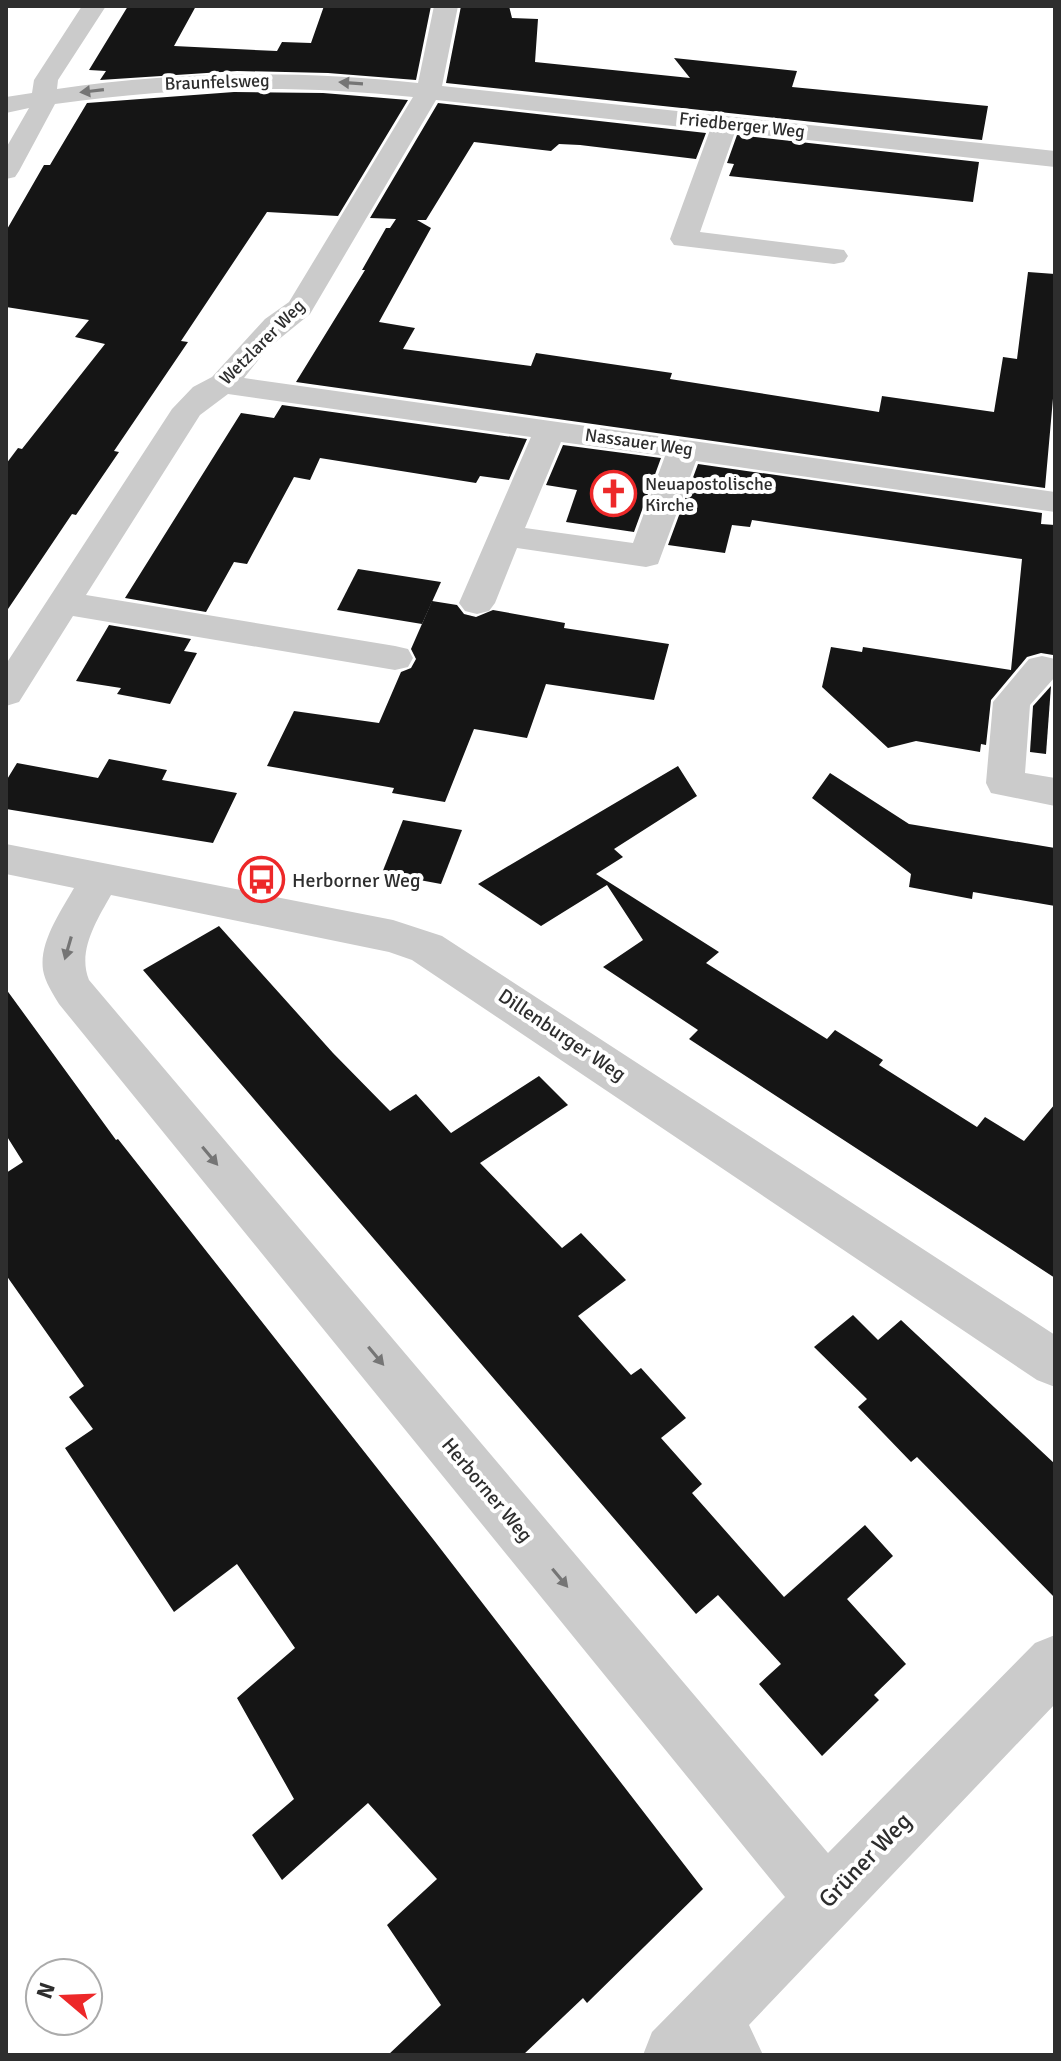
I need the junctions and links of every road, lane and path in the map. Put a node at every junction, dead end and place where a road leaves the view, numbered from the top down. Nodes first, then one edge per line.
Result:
1 (94, 6) edge
2 (446, 6) edge
3 (429, 91) junction
4 (44, 97) junction
5 (6, 105) edge
6 (725, 123) junction
7 (1055, 159) edge
8 (6, 171) edge
9 (834, 256) dead end
10 (223, 384) junction
11 (550, 429) junction
12 (684, 448) junction
13 (1055, 502) edge
14 (505, 536) junction
15 (63, 603) junction
16 (477, 603) dead end
17 (395, 658) dead end
18 (1042, 668) dead end
19 (6, 693) edge
20 (1055, 792) edge
21 (6, 859) edge
22 (100, 878) junction
23 (1055, 1363) edge
24 (1055, 1663) edge
25 (827, 1900) junction
26 (705, 2044) edge

1 - 4 street
2 - 3 street, Wetzlarer Weg
3 -> 4 street, Braunfelsweg
3 - 6 street, Friedberger Weg
3 - 10 street, Wetzlarer Weg
4 - 5 street, Braunfelsweg
4 - 8 street
6 - 7 street, Friedberger Weg
6 - 9 street
10 - 11 street, Nassauer Weg
10 - 15 street, Wetzlarer Weg
11 - 12 street, Nassauer Weg
11 - 14 street
12 - 13 street, Nassauer Weg
12 - 14 street
14 - 16 street
15 - 17 street
15 - 19 street, Wetzlarer Weg
18 - 20 street
21 - 22 street, Dillenburger Weg
22 - 23 street, Dillenburger Weg
22 -> 25 street, Herborner Weg
24 - 25 street, Grüner Weg
25 - 26 street, Grüner Weg

